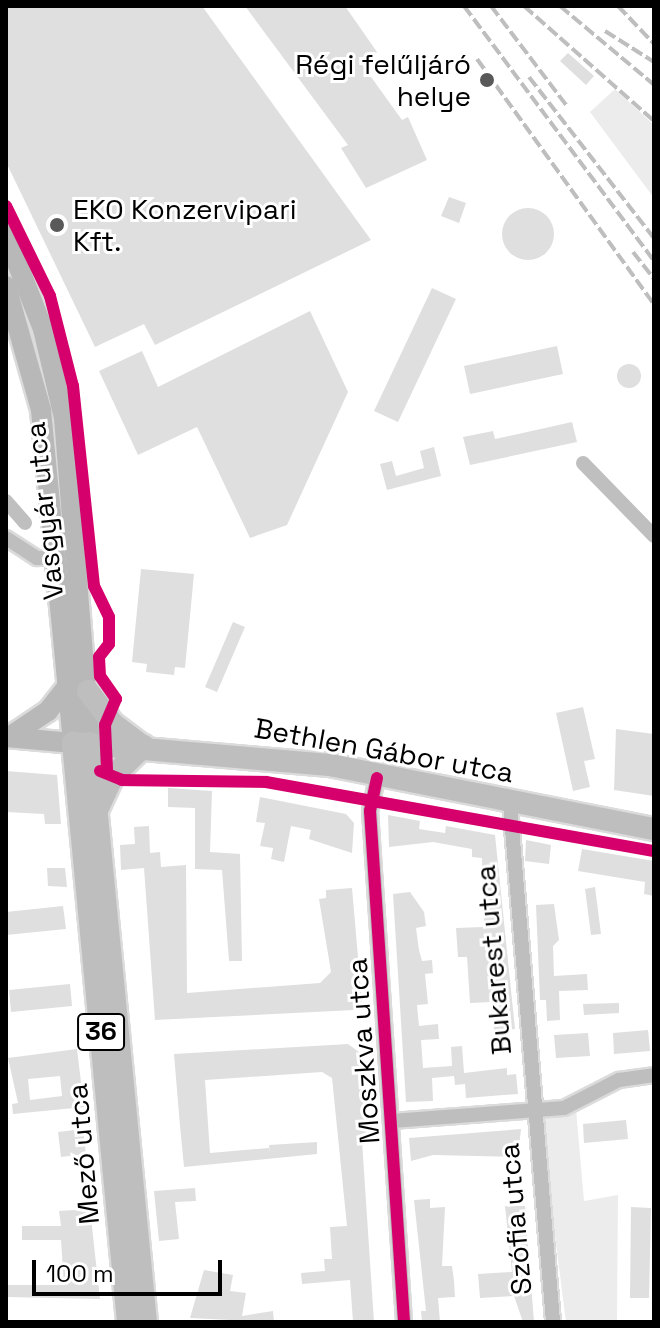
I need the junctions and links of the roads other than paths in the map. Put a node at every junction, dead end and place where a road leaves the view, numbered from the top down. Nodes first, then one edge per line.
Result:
1 (6, 235) edge
2 (6, 286) edge
3 (6, 538) edge
4 (56, 558) junction
5 (77, 689) junction
6 (8, 737) edge
7 (82, 743) junction
8 (144, 746) junction
9 (377, 778) junction
10 (510, 804) junction
11 (98, 808) junction
12 (654, 829) edge
13 (654, 1075) edge
14 (532, 1112) junction
15 (392, 1121) junction
16 (128, 1322) edge
17 (146, 1322) edge
18 (404, 1322) edge
19 (553, 1322) edge

1 - 5 main road, Vasgyár utca
2 - 4 main road, Vasgyár utca
3 - 4 street
4 - 5 main road, Vasgyár utca
5 - 6 main road
5 - 7 main road, Vasgyár utca
5 - 8 main road
6 - 7 main road, Bethlen Gábor utca
7 - 8 main road, Bethlen Gábor utca
7 - 11 main road, Mező utca / 36
7 - 16 main road, Mező utca / 36
8 - 9 main road, Bethlen Gábor utca
8 - 11 main road
9 - 10 main road, Bethlen Gábor utca
9 - 15 street, Moszkva utca
10 - 12 main road, Bethlen Gábor utca
10 - 14 street, Bukarest utca
11 - 17 main road, Mező utca / 36
13 - 14 street
14 - 15 street
14 - 19 street, Szófia utca
15 - 18 street, Moszkva utca

